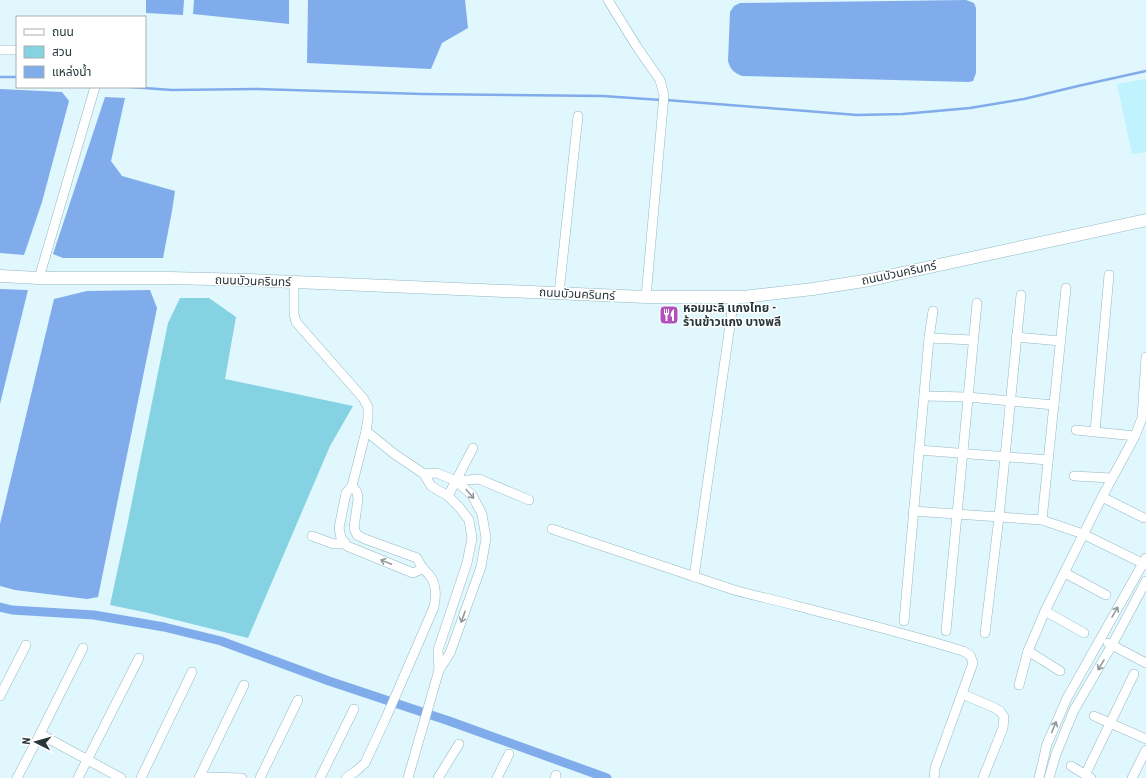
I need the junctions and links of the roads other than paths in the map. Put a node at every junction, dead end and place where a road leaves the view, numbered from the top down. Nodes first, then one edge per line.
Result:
1 (608, 0) edge
2 (0, 50) edge
3 (16, 50) edge
4 (94, 90) edge
5 (578, 116) dead end
6 (1146, 220) edge
7 (1109, 275) dead end
8 (0, 276) edge
9 (39, 278) junction
10 (294, 282) junction
11 (1066, 288) dead end
12 (559, 293) junction
13 (1021, 295) dead end
14 (646, 297) junction
15 (734, 297) junction
16 (977, 303) dead end
17 (933, 311) dead end
18 (1016, 337) junction
19 (929, 338) junction
20 (973, 340) junction
21 (1060, 341) junction
22 (1146, 357) edge
23 (1145, 373) edge
24 (924, 396) junction
25 (968, 397) junction
26 (1010, 400) junction
27 (1054, 405) junction
28 (1144, 418) edge
29 (1076, 430) dead end
30 (366, 431) junction
31 (1095, 431) junction
32 (1135, 436) junction
33 (473, 448) dead end
34 (919, 450) junction
35 (962, 453) junction
36 (1005, 456) junction
37 (1048, 460) junction
38 (424, 474) junction
39 (1074, 476) dead end
40 (1112, 478) junction
41 (456, 481) junction
42 (352, 486) junction
43 (448, 496) junction
44 (1102, 496) junction
45 (529, 500) dead end
46 (913, 511) junction
47 (956, 514) junction
48 (340, 516) junction
49 (999, 517) junction
50 (356, 518) junction
51 (1144, 518) dead end
52 (1042, 520) junction
53 (552, 529) dead end
54 (1083, 534) junction
55 (312, 536) dead end
56 (345, 543) junction
57 (1145, 562) edge
58 (467, 563) junction
59 (481, 567) junction
60 (422, 569) junction
61 (1065, 573) junction
62 (694, 577) junction
63 (1146, 581) edge
64 (1106, 595) dead end
65 (1045, 611) junction
66 (904, 621) dead end
67 (946, 631) dead end
68 (985, 633) dead end
69 (1084, 633) dead end
70 (1101, 637) junction
71 (1113, 643) junction
72 (26, 645) dead end
73 (83, 648) dead end
74 (1028, 651) junction
75 (1146, 656) edge
76 (139, 658) dead end
77 (1146, 663) edge
78 (439, 670) junction
79 (1060, 671) dead end
80 (192, 672) dead end
81 (1134, 674) dead end
82 (244, 685) dead end
83 (1019, 685) dead end
84 (962, 694) junction
85 (0, 696) edge
86 (298, 700) dead end
87 (354, 709) dead end
88 (1094, 716) dead end
89 (1110, 723) junction
90 (40, 734) junction
91 (1146, 739) edge
92 (459, 744) dead end
93 (1047, 744) junction
94 (1058, 749) junction
95 (1146, 750) edge
96 (509, 754) dead end
97 (88, 760) junction
98 (1071, 766) dead end
99 (1088, 776) edge
100 (17, 778) edge
101 (78, 778) edge
102 (121, 778) edge
103 (141, 778) edge
104 (199, 778) edge
105 (242, 778) edge
106 (260, 778) edge
107 (320, 778) edge
108 (346, 778) edge
109 (408, 778) edge
110 (438, 778) edge
111 (497, 778) edge
112 (934, 778) edge
113 (983, 778) edge
114 (1039, 778) edge
115 (1049, 778) edge
116 (1132, 778) edge

1 - 14 street
2 - 3 street
4 - 9 street
5 - 12 street
6 - 15 street, ถนนบัวนครินทร์
7 - 31 street
8 - 9 street, ถนนบัวนครินทร์
9 - 10 street, ถนนบัวนครินทร์
10 - 12 street, ถนนบัวนครินทร์
10 - 30 street
11 - 21 street
12 - 14 street, ถนนบัวนครินทร์
13 - 18 street
14 - 15 street, ถนนบัวนครินทร์
15 - 62 street
16 - 20 street
17 - 19 street
18 - 21 street
18 - 26 street
19 - 20 street
19 - 24 street
20 - 25 street
21 - 27 street
22 - 23 street
23 - 28 street
24 - 25 street
24 - 34 street
25 - 26 street
25 - 35 street
26 - 27 street
26 - 36 street
27 - 37 street
28 - 32 street
29 - 31 street
30 - 38 street
30 - 42 street
31 - 32 street
32 - 40 street
33 - 41 street
34 - 35 street
34 - 46 street
35 - 36 street
35 - 47 street
36 - 37 street
36 - 49 street
37 - 52 street
38 - 41 street
38 - 43 street
39 - 40 street
40 - 44 street
41 - 43 street
41 - 45 street
41 -> 59 street
42 - 48 street
42 - 50 street
43 - 58 street
44 - 51 street
44 - 54 street
46 - 47 street
46 - 66 street
47 - 49 street
47 - 67 street
48 - 50 street
48 - 56 street
49 - 52 street
49 - 68 street
50 - 60 street
52 - 54 street
53 - 62 street
54 - 57 street
54 - 61 street
55 - 56 street
60 -> 56 street
70 -> 57 street
58 - 59 street
58 - 78 street
59 -> 78 street
60 - 108 street
61 - 64 street
61 - 65 street
62 - 84 street
63 - 71 street
65 - 69 street
65 - 74 street
70 - 71 street
93 -> 70 street
71 - 75 street
71 - 77 street
71 -> 94 street
72 - 85 street
73 - 90 street
74 - 79 street
74 - 83 street
76 - 97 street
78 - 109 street
80 - 103 street
81 - 89 street
82 - 104 street
84 - 112 street
84 - 113 street
86 - 106 street
87 - 107 street
88 - 89 street
89 - 91 street
89 - 99 street
90 - 97 street
90 - 100 street
92 - 110 street
93 - 94 street
93 - 114 street
94 - 115 street
95 - 116 street
96 - 111 street
97 - 101 street
97 - 102 street
98 - 99 street
104 - 105 street

